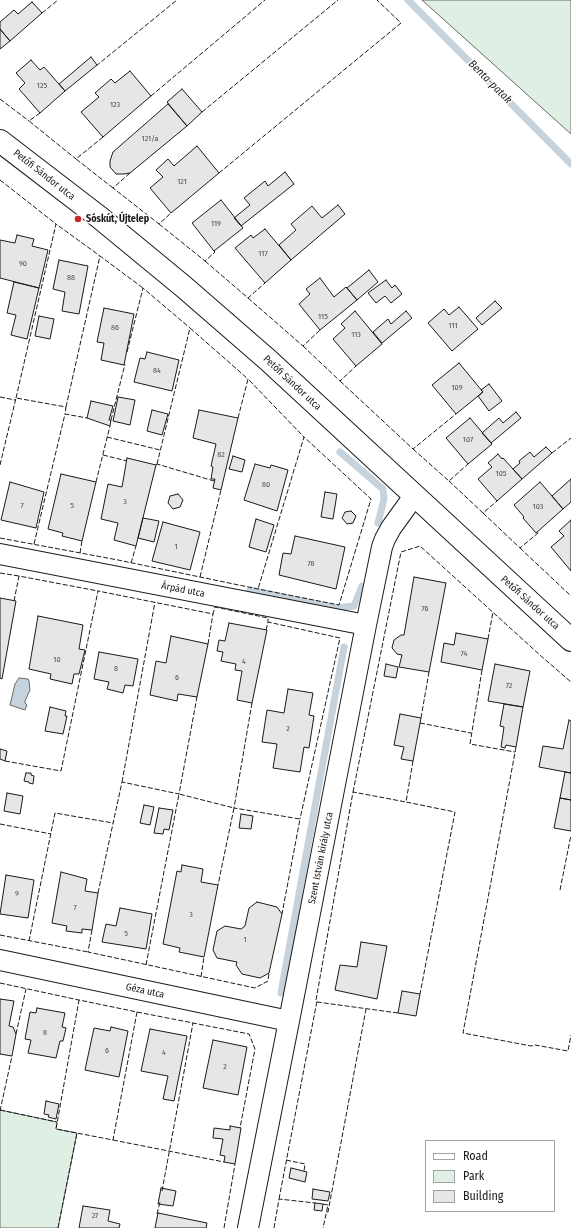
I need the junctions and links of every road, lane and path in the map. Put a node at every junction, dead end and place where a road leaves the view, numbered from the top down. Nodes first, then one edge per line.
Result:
1 (0, 141) edge
2 (414, 496) junction
3 (0, 554) edge
4 (366, 625) junction
5 (571, 640) edge
6 (0, 960) edge
7 (290, 1021) junction
8 (248, 1228) edge

1 - 2 main road, Petőfi Sándor utca
2 - 4 street, Szent István király utca
2 - 5 main road, Petőfi Sándor utca
3 - 4 street, Árpád utca
4 - 7 street, Szent István király utca
6 - 7 street, Géza utca
7 - 8 street, Szent István király utca

